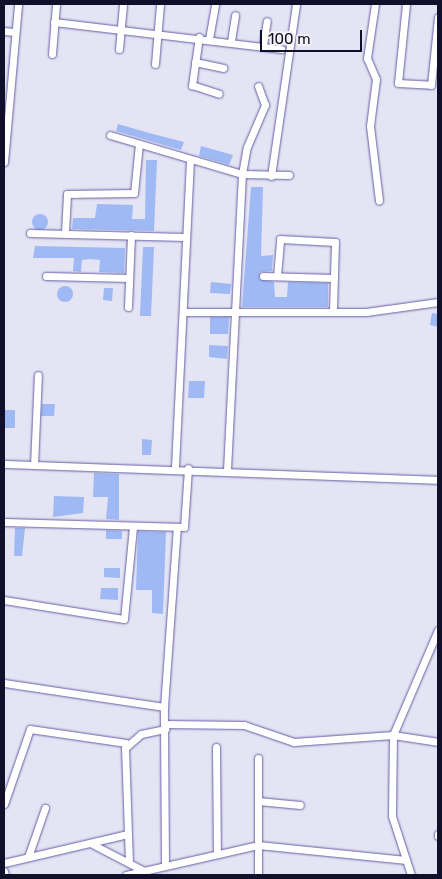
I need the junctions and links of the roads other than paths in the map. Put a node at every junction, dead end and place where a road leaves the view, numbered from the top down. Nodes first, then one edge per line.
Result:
1 (18, 4) edge
2 (56, 4) edge
3 (123, 4) edge
4 (160, 4) edge
5 (215, 4) edge
6 (296, 4) edge
7 (375, 4) edge
8 (406, 4) edge
9 (235, 16) dead end
10 (438, 17) edge
11 (266, 21) dead end
12 (54, 22) junction
13 (121, 29) junction
14 (4, 31) edge
15 (14, 32) junction
16 (157, 32) junction
17 (438, 32) edge
18 (199, 37) junction
19 (210, 38) junction
20 (231, 41) junction
21 (263, 45) junction
22 (119, 49) dead end
23 (281, 49) dead end
24 (52, 54) dead end
25 (195, 62) junction
26 (155, 64) dead end
27 (8, 65) edge
28 (224, 68) dead end
29 (258, 86) dead end
30 (219, 94) dead end
31 (110, 135) dead end
32 (139, 144) junction
33 (190, 160) junction
34 (4, 162) edge
35 (242, 174) junction
36 (271, 176) junction
37 (289, 176) dead end
38 (379, 200) dead end
39 (30, 233) dead end
40 (64, 233) junction
41 (131, 235) junction
42 (185, 237) junction
43 (46, 276) dead end
44 (263, 276) dead end
45 (277, 276) junction
46 (129, 278) junction
47 (334, 278) junction
48 (438, 302) edge
49 (128, 306) dead end
50 (333, 311) junction
51 (183, 312) junction
52 (237, 314) junction
53 (38, 375) dead end
54 (4, 464) edge
55 (34, 465) junction
56 (175, 467) junction
57 (188, 468) junction
58 (227, 470) junction
59 (438, 480) edge
60 (4, 522) edge
61 (133, 527) junction
62 (177, 528) junction
63 (4, 600) edge
64 (438, 630) edge
65 (4, 683) edge
66 (164, 707) junction
67 (165, 726) junction
68 (393, 735) junction
69 (126, 742) junction
70 (438, 742) edge
71 (216, 747) dead end
72 (258, 758) dead end
73 (258, 801) junction
74 (4, 804) edge
75 (300, 806) dead end
76 (45, 808) dead end
77 (128, 834) junction
78 (92, 844) junction
79 (258, 845) junction
80 (217, 853) junction
81 (28, 857) junction
82 (406, 860) junction
83 (129, 862) junction
84 (4, 863) edge
85 (165, 866) junction
86 (4, 871) edge
87 (144, 871) junction
88 (5, 875) edge
89 (126, 875) edge
90 (258, 875) edge
91 (411, 875) edge

1 - 15 street
2 - 12 street
3 - 13 street
4 - 16 street
5 - 19 street
6 - 36 street
7 - 38 street
8 - 17 street
9 - 20 street
10 - 17 street
11 - 21 street
12 - 13 street
12 - 24 street
13 - 16 street
13 - 22 street
14 - 15 street
15 - 27 street
16 - 18 street
16 - 26 street
18 - 19 street
18 - 25 street
19 - 20 street
20 - 21 street
21 - 23 street
25 - 28 street
25 - 30 street
27 - 34 street
29 - 35 street
31 - 32 street
32 - 33 street
32 - 40 street
33 - 35 street
33 - 42 street
35 - 36 street
35 - 52 street
36 - 37 street
39 - 40 street
40 - 41 street
41 - 42 street
41 - 46 street
42 - 51 street
43 - 46 street
44 - 45 street
45 - 47 street
45 - 47 street
46 - 49 street
47 - 50 street
48 - 50 street
50 - 52 street
51 - 52 street
51 - 56 street
52 - 58 street
53 - 55 street
54 - 55 street
55 - 56 street
56 - 57 street
57 - 58 street
57 - 62 street
58 - 59 street
60 - 61 street
61 - 62 street
61 - 63 street
62 - 66 street
64 - 68 street
65 - 66 street
66 - 67 street
67 - 68 street
67 - 69 street
67 - 85 street
68 - 70 street
68 - 82 street
69 - 74 street
69 - 77 street
71 - 80 street
72 - 73 street
73 - 75 street
73 - 79 street
76 - 81 street
77 - 78 street
77 - 83 street
78 - 81 street
78 - 83 street
79 - 80 street
79 - 82 street
79 - 90 street
80 - 85 street
81 - 84 street
82 - 91 street
83 - 87 street
85 - 87 street
86 - 88 street
87 - 89 street

